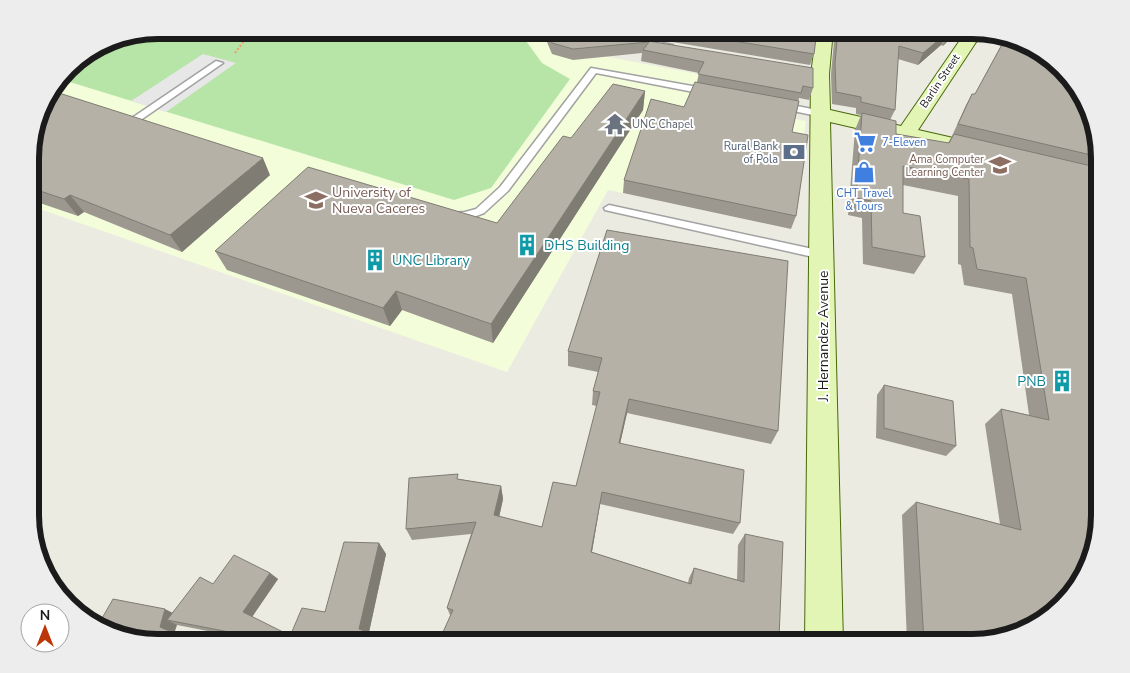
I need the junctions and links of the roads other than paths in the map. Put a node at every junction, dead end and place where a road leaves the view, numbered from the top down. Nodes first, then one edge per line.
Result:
1 (638, 39) edge
2 (824, 39) edge
3 (970, 39) edge
4 (678, 50) edge
5 (219, 62) dead end
6 (801, 71) edge
7 (820, 74) junction
8 (717, 94) edge
9 (774, 105) edge
10 (822, 114) junction
11 (129, 124) edge
12 (906, 132) junction
13 (1003, 156) edge
14 (609, 208) dead end
15 (454, 216) edge
16 (822, 255) junction
17 (824, 634) edge

1 - 4 street
2 - 7 street, J. Hernandez Avenue
3 - 12 street, Barlin Street
5 - 11 lane
6 - 7 street
7 - 10 street, J. Hernandez Avenue
8 - 15 lane
9 - 10 lane
10 - 12 street
10 - 16 street, J. Hernandez Avenue
12 - 13 street
14 - 16 lane
16 - 17 street, J. Hernandez Avenue

